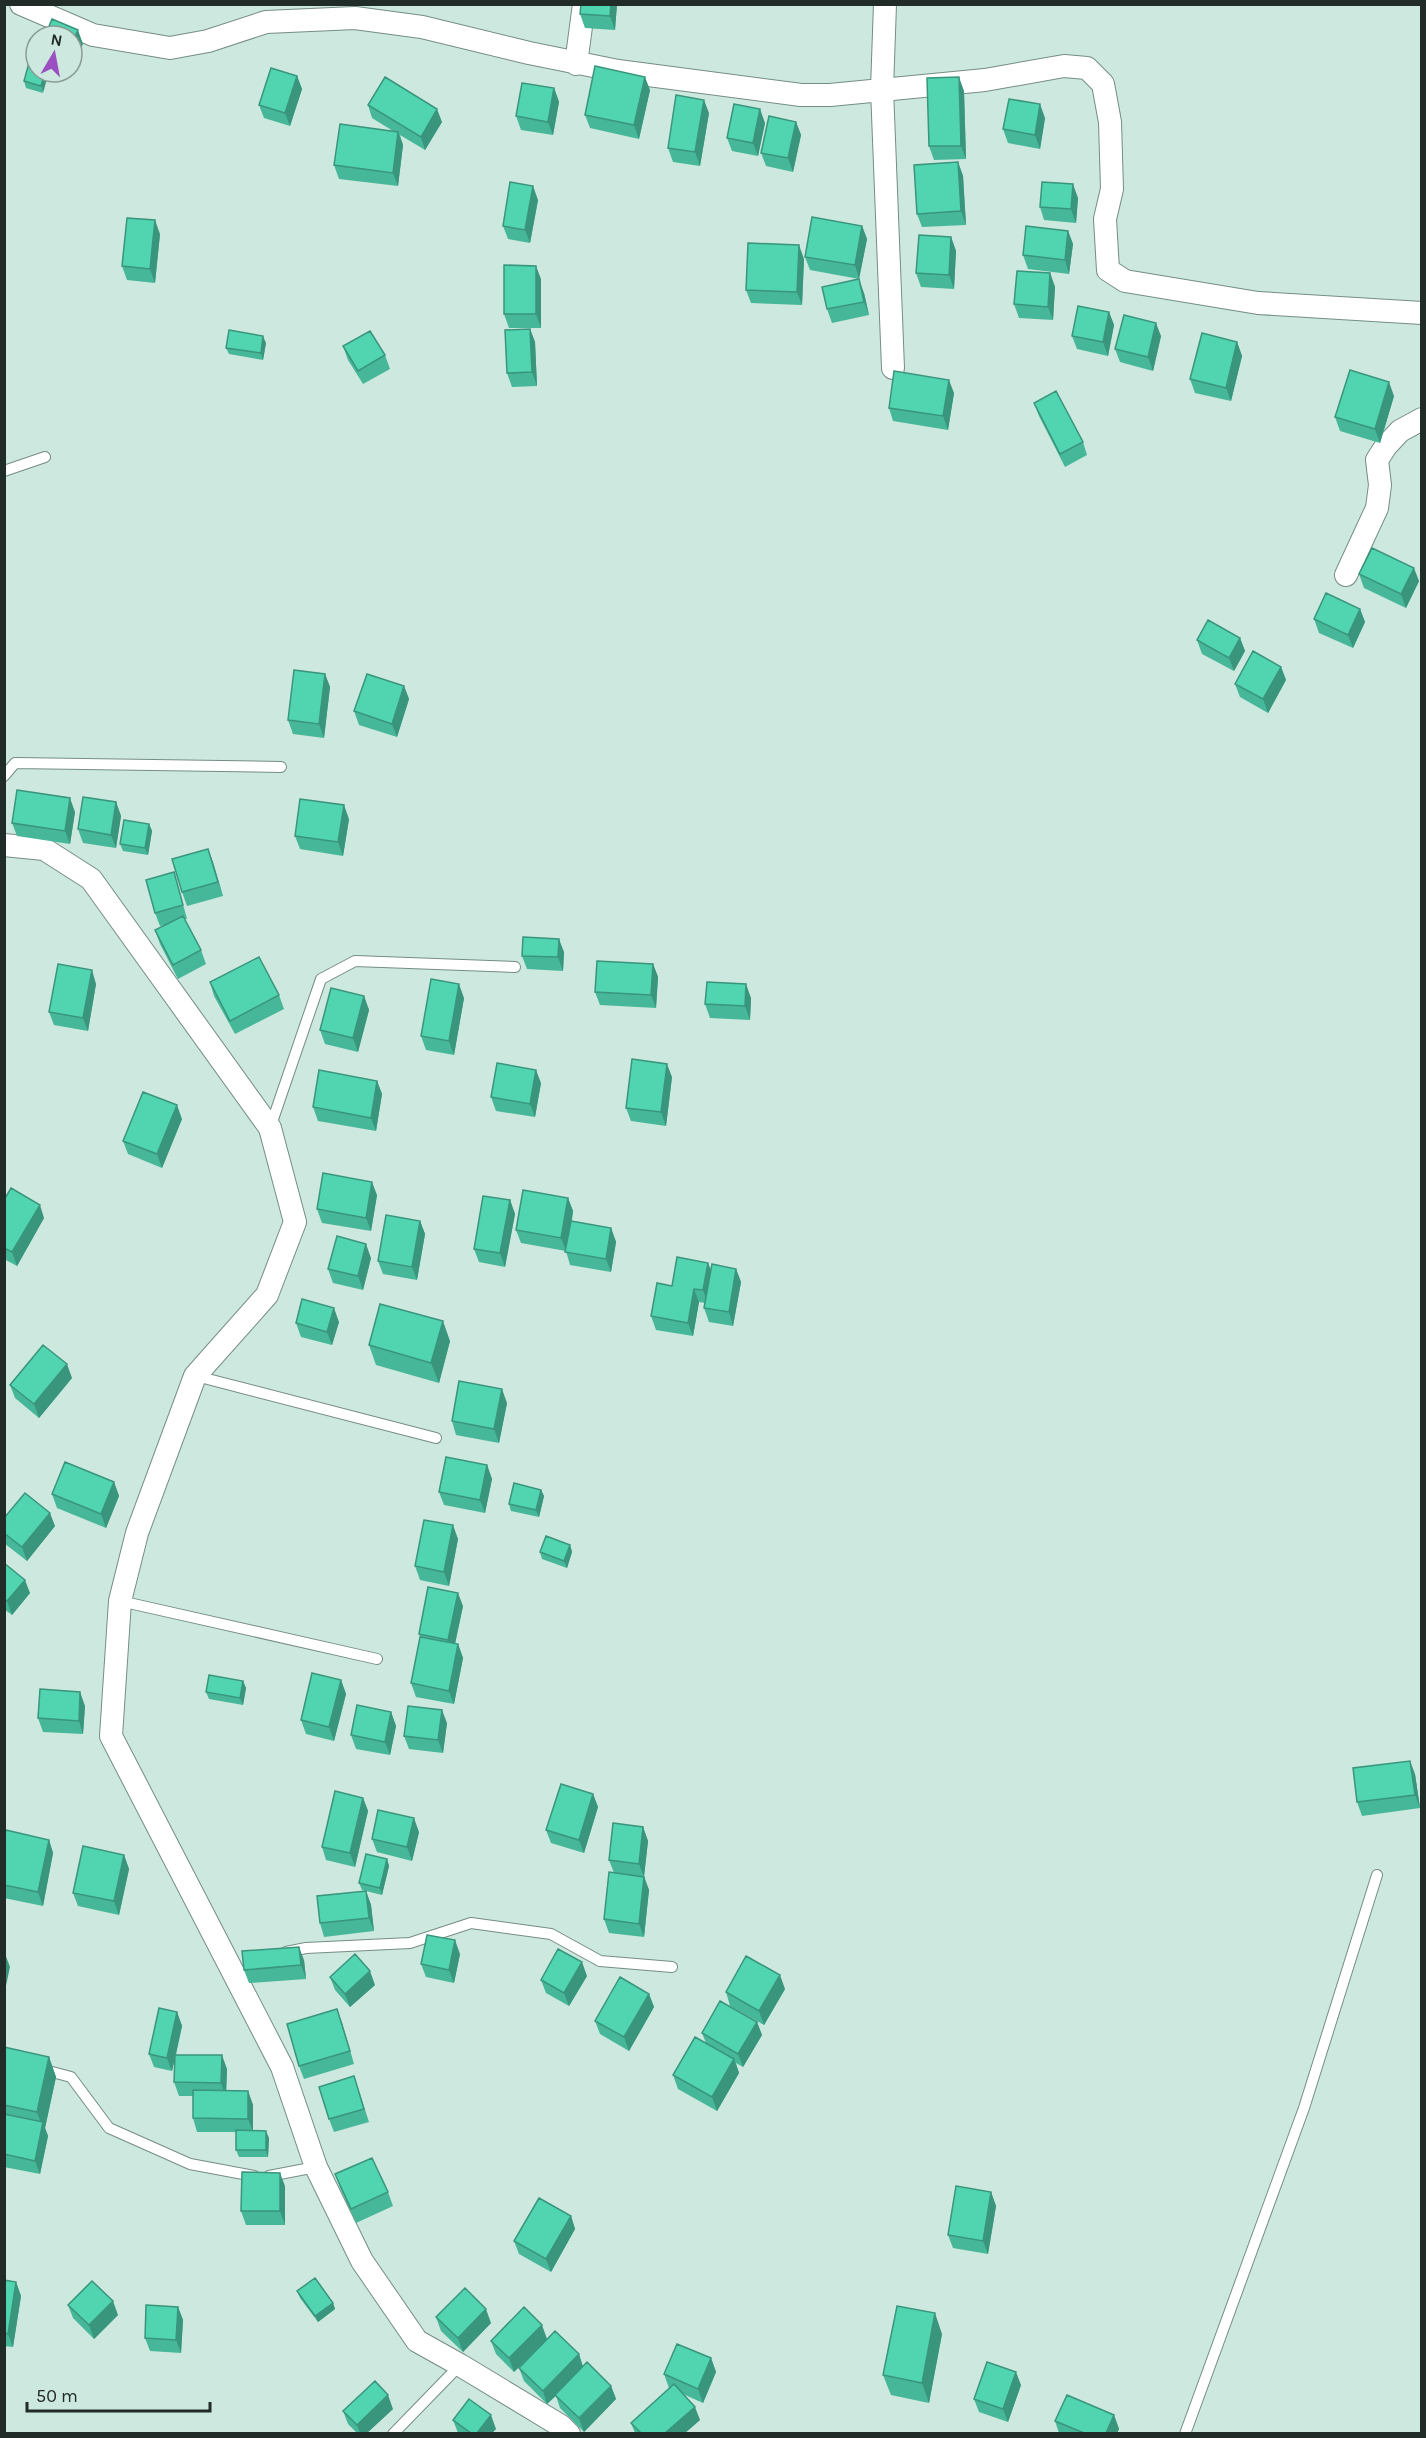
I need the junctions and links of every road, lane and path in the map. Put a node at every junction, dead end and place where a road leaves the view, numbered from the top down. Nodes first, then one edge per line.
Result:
1 (21, 4) edge
2 (584, 4) edge
3 (885, 4) edge
4 (576, 64) junction
5 (882, 89) junction
6 (1422, 313) edge
7 (893, 368) dead end
8 (1422, 418) edge
9 (45, 457) dead end
10 (4, 471) edge
11 (1346, 575) dead end
12 (281, 767) dead end
13 (4, 776) edge
14 (4, 845) edge
15 (515, 967) dead end
16 (270, 1128) junction
17 (195, 1376) junction
18 (436, 1438) dead end
19 (120, 1601) junction
20 (377, 1659) dead end
21 (1377, 1875) dead end
22 (273, 1954) edge
23 (672, 1967) dead end
24 (27, 2065) edge
25 (316, 2167) junction
26 (460, 2365) junction
27 (393, 2433) edge
28 (569, 2433) edge
29 (1185, 2433) edge

1 - 4 street
2 - 4 street
3 - 5 street
4 - 5 street
5 - 6 street
5 - 7 street
8 - 11 street
9 - 10 lane
12 - 13 lane
14 - 16 street
15 - 16 lane
16 - 17 street
17 - 18 lane
17 - 19 street
19 - 20 lane
19 - 25 street
21 - 29 lane
22 - 23 lane
24 - 25 lane
25 - 26 street
26 - 27 lane
26 - 28 street

